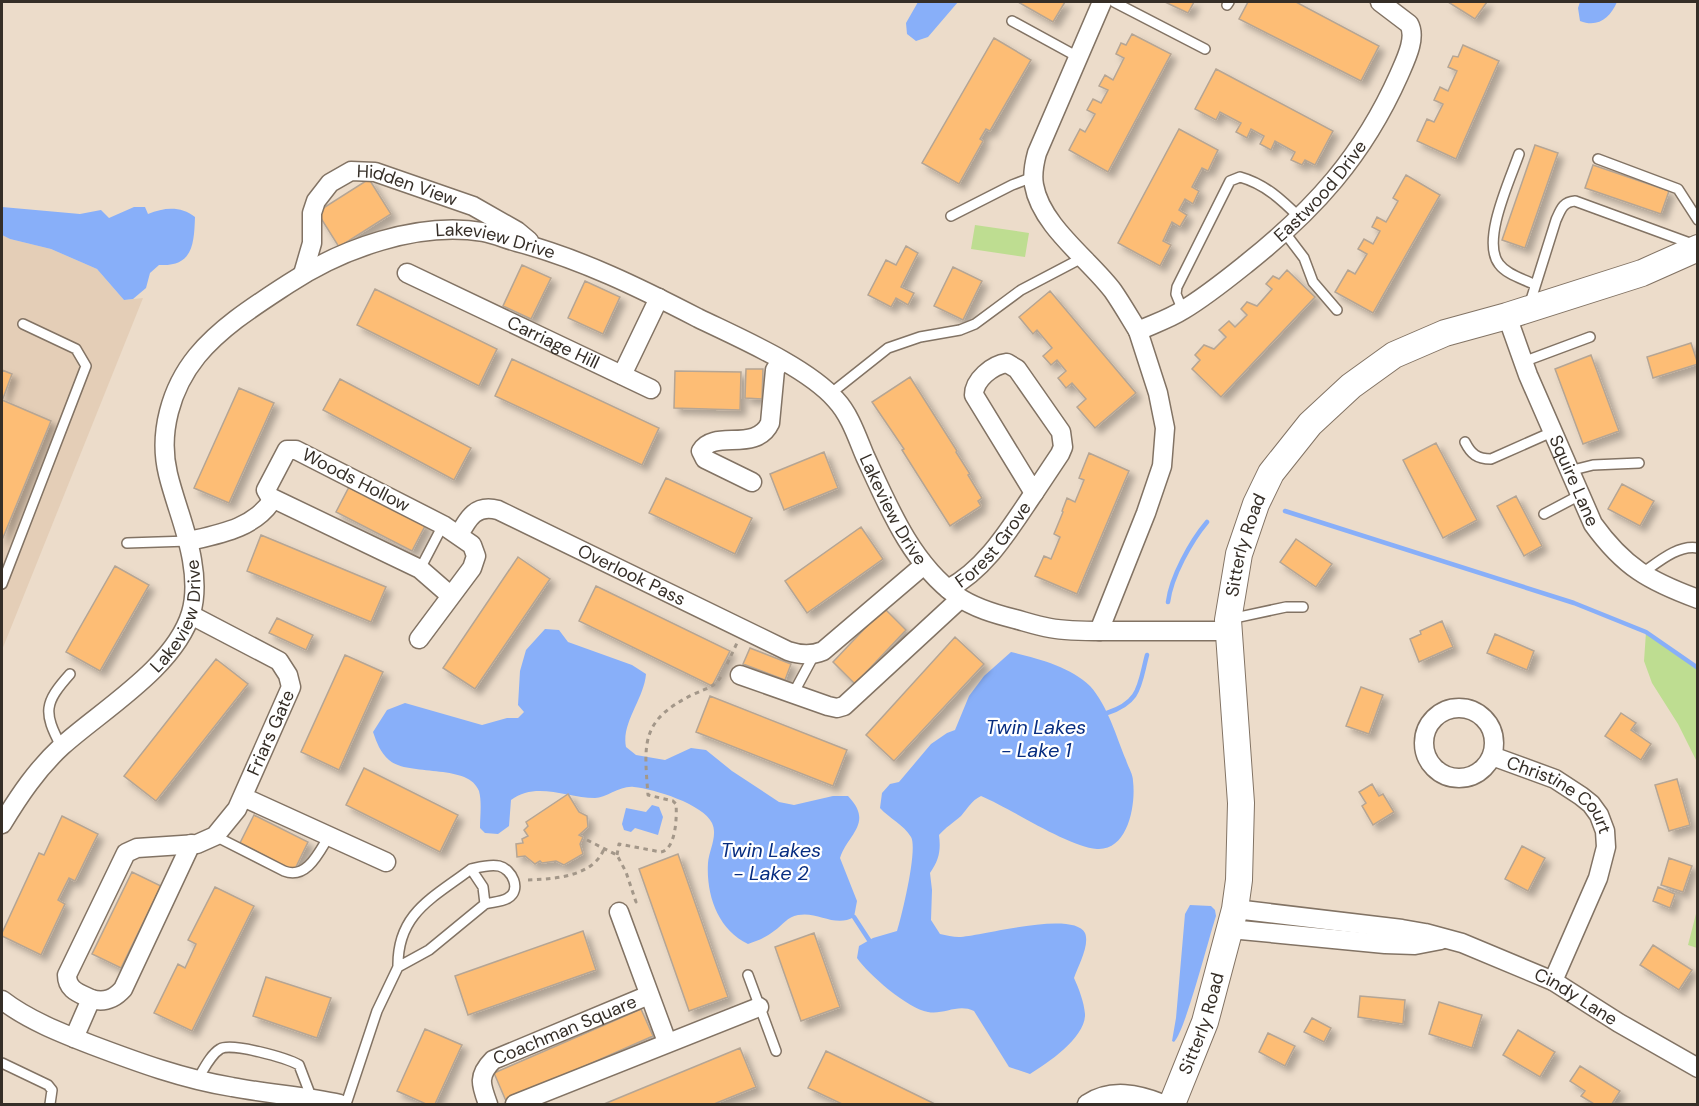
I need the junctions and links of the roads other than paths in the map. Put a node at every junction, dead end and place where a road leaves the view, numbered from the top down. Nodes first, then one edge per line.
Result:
1 (1102, 2) edge
2 (1114, 2) edge
3 (1380, 2) edge
4 (1012, 21) dead end
5 (1205, 49) dead end
6 (1078, 57) junction
7 (1519, 154) dead end
8 (1598, 159) dead end
9 (1033, 177) junction
10 (951, 216) dead end
11 (1300, 218) junction
12 (1698, 220) edge
13 (1285, 233) junction
14 (534, 246) junction
15 (1698, 247) edge
16 (1082, 258) junction
17 (407, 273) dead end
18 (303, 274) junction
19 (1535, 285) junction
20 (659, 298) junction
21 (1337, 310) dead end
22 (1183, 311) junction
23 (1517, 313) junction
24 (23, 324) dead end
25 (1138, 331) junction
26 (1590, 337) dead end
27 (781, 360) junction
28 (1523, 362) junction
29 (622, 375) junction
30 (651, 389) dead end
31 (830, 394) junction
32 (1552, 432) junction
33 (1465, 442) dead end
34 (1639, 463) dead end
35 (1569, 471) junction
36 (752, 482) dead end
37 (1034, 493) junction
38 (1580, 495) junction
39 (273, 499) junction
40 (1544, 514) dead end
41 (451, 530) junction
42 (189, 541) junction
43 (127, 543) dead end
44 (1698, 548) edge
45 (924, 565) junction
46 (420, 569) junction
47 (1641, 574) junction
48 (2, 584) edge
49 (954, 594) junction
50 (451, 596) junction
51 (1698, 599) edge
52 (1303, 607) dead end
53 (191, 615) junction
54 (1228, 625) junction
55 (1099, 631) junction
56 (419, 639) dead end
57 (814, 655) junction
58 (70, 674) dead end
59 (740, 675) dead end
60 (793, 694) junction
61 (62, 747) junction
62 (1492, 756) dead end
63 (243, 797) junction
64 (2, 824) edge
65 (215, 836) junction
66 (329, 836) junction
67 (191, 844) junction
68 (386, 862) dead end
69 (471, 869) junction
70 (486, 904) junction
71 (619, 912) road end
72 (1232, 919) junction
73 (398, 967) junction
74 (748, 975) dead end
75 (1553, 981) junction
76 (649, 995) junction
77 (91, 999) junction
78 (2, 1000) edge
79 (759, 1007) junction
80 (74, 1038) junction
81 (667, 1042) junction
82 (776, 1051) dead end
83 (2, 1063) edge
84 (1698, 1068) edge
85 (197, 1080) junction
86 (312, 1099) junction
87 (50, 1104) edge
88 (340, 1104) edge
89 (346, 1104) edge
90 (488, 1104) edge
91 (515, 1104) edge
92 (1087, 1104) edge
93 (1163, 1104) edge
94 (1172, 1104) edge

1 - 6 street
2 - 5 lane
3 - 11 street, Eastwood Drive
4 - 6 lane
6 - 9 street
7 - 19 lane
8 - 12 lane
9 - 10 lane
9 - 16 street
11 - 13 street, Eastwood Drive
11 - 22 lane
13 - 21 lane
13 - 22 street, Eastwood Drive
14 - 18 street, Lakeview Drive
14 - 18 street, Hidden View
14 - 20 street, Lakeview Drive
15 - 19 lane
15 - 23 street, Sitterly Road
16 - 25 street
16 - 31 lane
17 - 29 street, Carriage Hill
18 - 42 street, Lakeview Drive
19 - 23 lane
20 - 27 street, Lakeview Drive
20 - 29 street, Carriage Hill
22 - 25 street, Eastwood Drive
23 - 28 street, Squire Lane
23 - 54 street, Sitterly Road
24 - 48 lane
25 - 55 street
26 - 28 lane
27 - 31 street, Lakeview Drive
27 - 36 street
28 - 32 street, Squire Lane
29 - 30 street
31 - 45 street, Lakeview Drive
32 - 33 lane
32 - 35 street, Squire Lane
34 - 35 lane
35 - 38 street, Squire Lane
37 - 37 street, Forest Grove
37 - 49 street, Forest Grove
38 - 40 lane
38 - 47 street, Squire Lane
39 - 41 street, Woods Hollow
39 - 42 street
39 - 46 street
41 - 46 lane
41 - 50 street, Woods Hollow
41 - 57 street, Overlook Pass
42 - 43 lane
42 - 53 street, Lakeview Drive
44 - 47 lane
45 - 49 street, Lakeview Drive
45 - 57 street
46 - 50 street
47 - 51 street, Squire Lane
49 - 55 street, Lakeview Drive
49 - 60 street
50 - 56 street, Woods Hollow
52 - 54 lane
53 - 61 street, Lakeview Drive
53 - 63 street, Friars Gate
54 - 55 street, Lakeview Drive
54 - 72 street, Sitterly Road
57 - 60 lane
58 - 61 lane
59 - 60 street
61 - 64 street, Lakeview Drive
62 - 75 street, Christine Court
63 - 65 street, Friars Gate
63 - 66 street, Friars Gate
65 - 66 lane
65 - 67 street
66 - 68 street, Friars Gate
67 - 77 street
67 - 77 street
69 - 70 lane
69 - 70 lane
69 - 73 lane
70 - 73 lane
71 - 76 street, Coachman Square
72 - 75 street, Cindy Lane
72 - 94 street, Sitterly Road
73 - 89 lane
74 - 79 lane
75 - 84 street, Cindy Lane
76 - 81 street, Coachman Square
76 - 90 street, Coachman Square
77 - 80 street
78 - 80 street
79 - 81 street
79 - 82 lane
80 - 85 street
81 - 91 street
83 - 87 lane
85 - 86 street
85 - 86 lane
86 - 88 street
92 - 93 street

